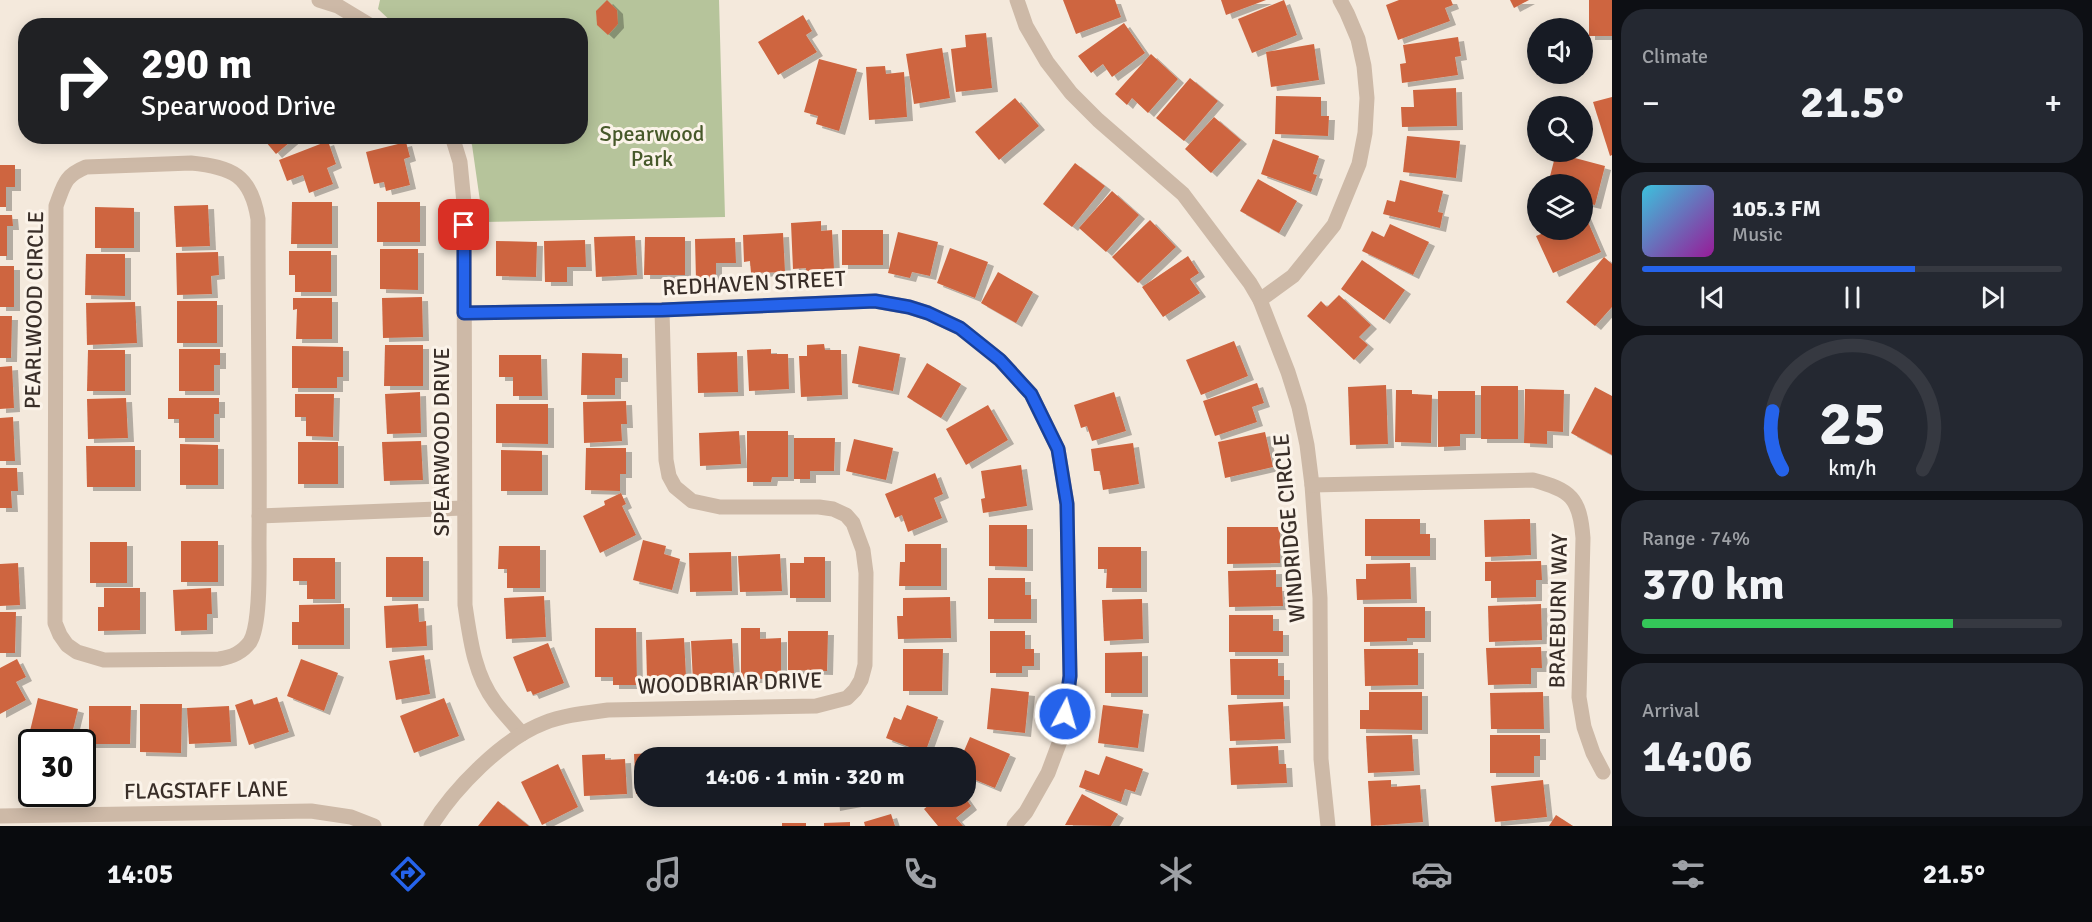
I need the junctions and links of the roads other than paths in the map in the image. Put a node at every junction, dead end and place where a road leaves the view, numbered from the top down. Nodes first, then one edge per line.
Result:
1 (318, 0) edge
2 (1017, 0) edge
3 (1340, 0) edge
4 (340, 3) edge
5 (360, 18) edge
6 (454, 144) edge
7 (1260, 300) junction
8 (662, 310) junction
9 (464, 313) junction
10 (1312, 485) junction
11 (463, 508) junction
12 (259, 516) junction
13 (522, 734) junction
14 (1603, 772) dead end
15 (0, 816) edge
16 (374, 826) edge
17 (431, 826) edge
18 (1014, 826) edge
19 (1328, 826) edge

1 - 4 street
2 - 7 street, WINDRIDGE CIRCLE
3 - 7 street
4 - 5 street
6 - 9 street, SPEARWOOD DRIVE
7 - 10 street, WINDRIDGE CIRCLE
8 - 9 street, REDHAVEN STREET
8 - 13 street, WOODBRIAR DRIVE
8 - 18 street, REDHAVEN STREET
9 - 11 street, SPEARWOOD DRIVE
10 - 14 street, BRAEBURN WAY
10 - 19 street, WINDRIDGE CIRCLE
11 - 12 street
11 - 13 street, SPEARWOOD DRIVE
12 - 12 street, PEARLWOOD CIRCLE
13 - 17 street, WOODBRIAR DRIVE
15 - 16 street, FLAGSTAFF LANE

